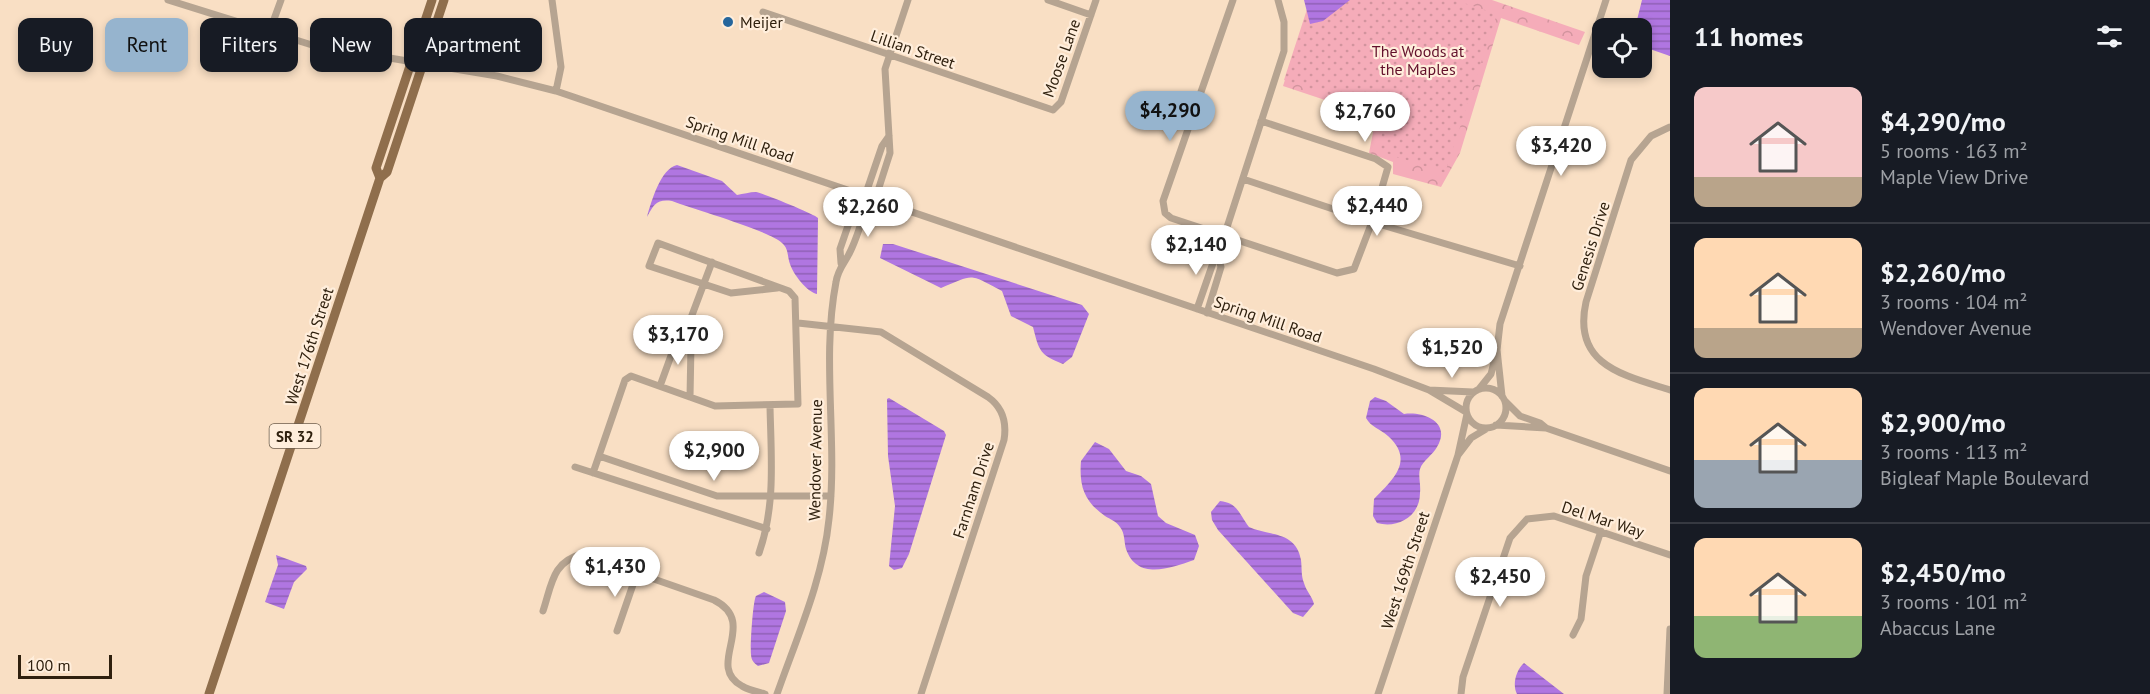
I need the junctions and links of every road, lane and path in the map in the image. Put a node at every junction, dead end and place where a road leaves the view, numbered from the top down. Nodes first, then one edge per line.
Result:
1 (168, 0) edge
2 (281, 0) edge
3 (432, 0) edge
4 (444, 0) edge
5 (552, 0) edge
6 (908, 0) edge
7 (1048, 0) edge
8 (1096, 0) edge
9 (1233, 0) edge
10 (1278, 0) edge
11 (1606, 0) edge
12 (763, 12) dead end
13 (1090, 15) junction
14 (223, 18) edge
15 (274, 18) edge
16 (426, 18) edge
17 (438, 18) edge
18 (298, 41) edge
19 (888, 54) junction
20 (404, 61) edge
21 (408, 72) edge
22 (420, 72) edge
23 (469, 72) edge
24 (556, 91) junction
25 (1055, 109) joint
26 (1261, 122) junction
27 (1670, 127) edge
28 (380, 178) junction
29 (1243, 179) junction
30 (867, 197) junction
31 (1372, 221) junction
32 (1225, 235) junction
33 (1218, 255) junction
34 (712, 262) junction
35 (1520, 266) junction
36 (704, 284) junction
37 (777, 288) junction
38 (1197, 309) junction
39 (1207, 313) junction
40 (798, 323) junction
41 (830, 326) junction
42 (686, 331) junction
43 (1497, 350) junction
44 (660, 386) junction
45 (1429, 390) junction
46 (1670, 390) edge
47 (1476, 391) junction
48 (690, 397) junction
49 (1504, 398) junction
50 (770, 406) junction
51 (1466, 413) junction
52 (1496, 425) junction
53 (1488, 428) junction
54 (1546, 428) junction
55 (1458, 455) junction
56 (599, 456) junction
57 (575, 467) dead end
58 (1670, 471) edge
59 (593, 473) junction
60 (831, 496) junction
61 (772, 497) junction
62 (767, 529) junction
63 (1601, 531) junction
64 (759, 553) dead end
65 (1670, 555) edge
66 (637, 573) junction
67 (543, 610) dead end
68 (1670, 629) edge
69 (617, 631) dead end
70 (1573, 635) dead end
71 (1461, 691) edge
72 (209, 694) edge
73 (765, 694) edge
74 (777, 694) edge
75 (921, 694) edge
76 (1378, 694) edge
77 (1667, 694) edge

1 - 14 street, Spring Mill Road
2 - 15 street
3 - 16 main road, West 176th Street / SR 32
4 - 17 main road, West 176th Street / SR 32
5 - 24 street
6 - 19 street
7 - 13 street
8 - 13 street, Moose Lane
9 - 32 street
10 - 26 street
11 - 35 street
12 - 19 street, Lillian Street
13 - 25 street, Moose Lane
18 - 20 street, Spring Mill Road
19 - 25 street, Lillian Street
19 - 30 street, Wendover Avenue
21 - 28 main road, West 176th Street / SR 32
22 - 28 main road, West 176th Street / SR 32
23 - 24 street, Spring Mill Road
24 - 30 street, Spring Mill Road
26 - 29 street
26 - 31 street
27 - 46 street, Genesis Drive
28 - 72 main road, West 176th Street / SR 32
29 - 31 street
29 - 32 street
30 - 38 street, Spring Mill Road
30 - 41 street, Wendover Avenue
31 - 32 street
31 - 35 street
32 - 33 street
33 - 38 street
33 - 39 street
34 - 36 street
34 - 36 street
34 - 37 street
35 - 43 street
36 - 37 street
36 - 42 street
37 - 40 street
38 - 39 street, Spring Mill Road
39 - 45 street, Spring Mill Road
40 - 41 street
40 - 50 street
41 - 60 street, Wendover Avenue
41 - 75 street, Farnham Drive
42 - 44 street
42 - 48 street
43 - 47 street
43 - 49 street
44 - 48 street
44 - 56 street
45 - 47 street, Spring Mill Road
45 - 51 street, Spring Mill Road
47 - 49 street
47 - 51 street
48 - 50 street
49 - 52 street
49 - 54 street
50 - 61 street
51 - 53 street
51 - 55 street, West 169th Street
52 - 53 street
52 - 54 street
53 - 55 street, West 169th Street
54 - 58 street
55 - 76 street, West 169th Street
56 - 59 street
56 - 61 street
57 - 59 street
59 - 62 street
60 - 61 street
60 - 74 street, Wendover Avenue
61 - 62 street
62 - 64 street
63 - 65 street, Del Mar Way
63 - 70 street
63 - 71 street, Del Mar Way
66 - 67 street
66 - 69 street
66 - 73 street
68 - 77 street

